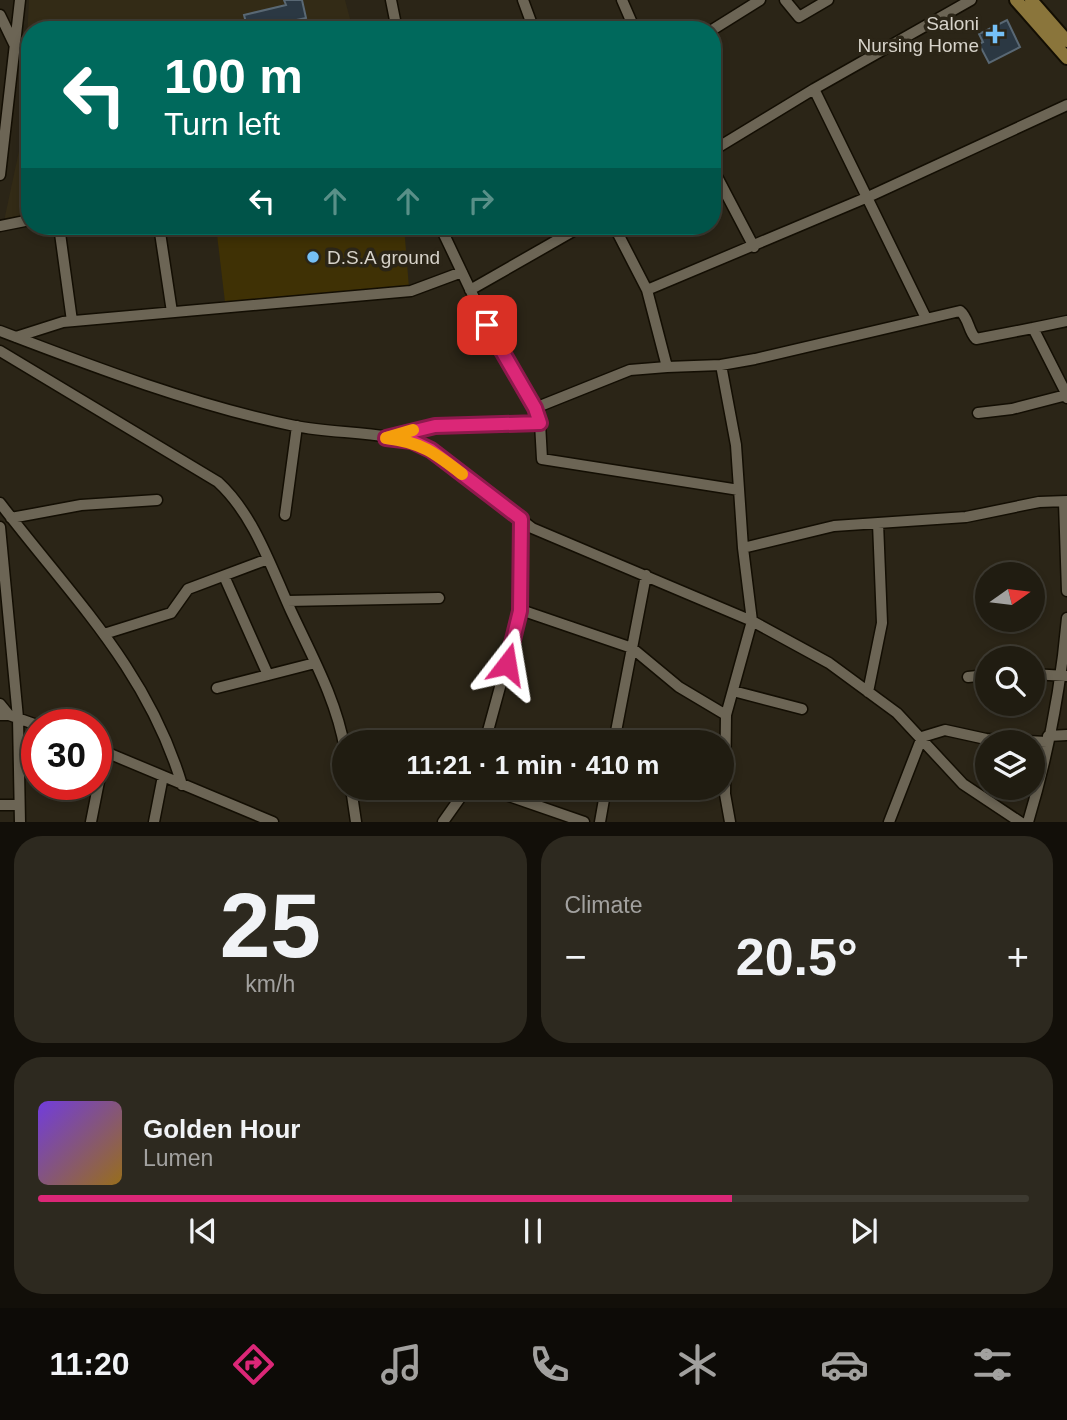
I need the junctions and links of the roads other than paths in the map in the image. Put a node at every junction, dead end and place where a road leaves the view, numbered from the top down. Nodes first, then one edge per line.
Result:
1 (20, 0) edge
2 (391, 0) edge
3 (523, 0) edge
4 (622, 0) edge
5 (760, 0) edge
6 (785, 0) edge
7 (828, 0) edge
8 (971, 0) edge
9 (1016, 0) edge
10 (1031, 0) edge
11 (0, 15) edge
12 (395, 21) edge
13 (531, 21) edge
14 (631, 21) edge
15 (721, 24) edge
16 (1067, 41) edge
17 (16, 48) junction
18 (1067, 58) edge
19 (814, 89) junction
20 (5, 105) edge
21 (1067, 105) edge
22 (721, 146) edge
23 (0, 175) edge
24 (721, 184) edge
25 (868, 197) junction
26 (21, 222) edge
27 (0, 226) edge
28 (60, 235) edge
29 (160, 235) edge
30 (444, 235) edge
31 (566, 235) edge
32 (619, 235) edge
33 (754, 247) junction
34 (462, 272) junction
35 (470, 290) junction
36 (647, 290) junction
37 (172, 312) junction
38 (926, 318) junction
39 (72, 321) junction
40 (1067, 321) edge
41 (1033, 328) junction
42 (0, 331) edge
43 (16, 337) junction
44 (0, 351) edge
45 (721, 365) junction
46 (667, 367) junction
47 (1067, 396) edge
48 (535, 408) junction
49 (978, 413) dead end
50 (540, 423) junction
51 (297, 426) junction
52 (386, 438) junction
53 (739, 490) junction
54 (157, 500) dead end
55 (1065, 502) edge
56 (0, 503) edge
57 (285, 515) dead end
58 (11, 517) junction
59 (521, 519) junction
60 (878, 523) junction
61 (0, 527) edge
62 (743, 548) junction
63 (268, 559) junction
64 (646, 575) junction
65 (224, 576) junction
66 (1067, 591) edge
67 (439, 598) dead end
68 (287, 601) junction
69 (520, 611) junction
70 (1067, 619) edge
71 (752, 621) junction
72 (104, 634) junction
73 (632, 648) junction
74 (315, 663) junction
75 (1045, 674) edge
76 (268, 675) junction
77 (1064, 675) edge
78 (975, 676) edge
79 (968, 677) dead end
80 (217, 688) dead end
81 (733, 691) junction
82 (868, 692) junction
83 (0, 704) edge
84 (802, 709) dead end
85 (726, 715) junction
86 (9, 716) edge
87 (343, 730) edge
88 (488, 730) edge
89 (616, 730) edge
90 (1067, 735) edge
91 (922, 737) junction
92 (1047, 739) junction
93 (112, 755) edge
94 (163, 776) junction
95 (182, 785) junction
96 (95, 800) edge
97 (353, 800) edge
98 (458, 800) edge
99 (522, 800) edge
100 (604, 800) edge
101 (0, 805) edge
102 (18, 805) junction
103 (267, 820) edge
104 (20, 821) edge
105 (92, 821) edge
106 (154, 821) edge
107 (356, 821) edge
108 (443, 821) edge
109 (584, 821) edge
110 (600, 821) edge
111 (730, 821) edge
112 (889, 821) edge
113 (1020, 821) edge
114 (1028, 821) edge

1 - 17 street
2 - 12 street
3 - 13 street
4 - 14 street
5 - 15 street
6 - 7 street
8 - 19 street
9 - 18 main road
10 - 16 main road
11 - 17 street
17 - 20 street
19 - 22 street
19 - 25 street
20 - 23 street
21 - 25 street
24 - 33 street
25 - 33 street
25 - 38 street
26 - 27 street
28 - 39 street
29 - 37 street
30 - 34 street
31 - 35 street
32 - 36 street
33 - 36 street
34 - 35 street
34 - 37 street
35 - 48 street
36 - 46 street
37 - 39 street
38 - 41 street
38 - 45 street
39 - 43 street
40 - 41 street
41 - 47 street
42 - 43 street
43 - 51 street
44 - 63 street
45 - 46 street
45 - 53 street
46 - 48 street
47 - 49 street
48 - 50 street
50 - 52 street
50 - 53 street
51 - 52 street
51 - 57 street
52 - 59 street
53 - 62 street
54 - 58 street
55 - 60 street
55 - 66 street
56 - 58 street
58 - 72 street
59 - 64 street
59 - 69 street
60 - 62 street
60 - 82 street
61 - 86 street
62 - 71 street
63 - 65 street
63 - 68 street
64 - 71 street
64 - 73 street
65 - 72 street
65 - 76 street
67 - 68 street
68 - 74 street
69 - 73 street
69 - 88 street
70 - 77 street
71 - 81 street
71 - 82 street
72 - 95 street
73 - 85 street
73 - 89 street
74 - 76 street
74 - 87 street
75 - 77 street
76 - 80 street
77 - 92 street
78 - 79 street
81 - 84 street
81 - 85 street
82 - 91 street
83 - 86 street
85 - 111 street
86 - 102 street
90 - 92 street
91 - 92 street
91 - 112 street
91 - 113 street
92 - 114 street
93 - 94 street
94 - 95 street
94 - 106 street
95 - 103 street
96 - 105 street
97 - 107 street
98 - 108 street
99 - 109 street
100 - 110 street
101 - 102 street
102 - 104 street

